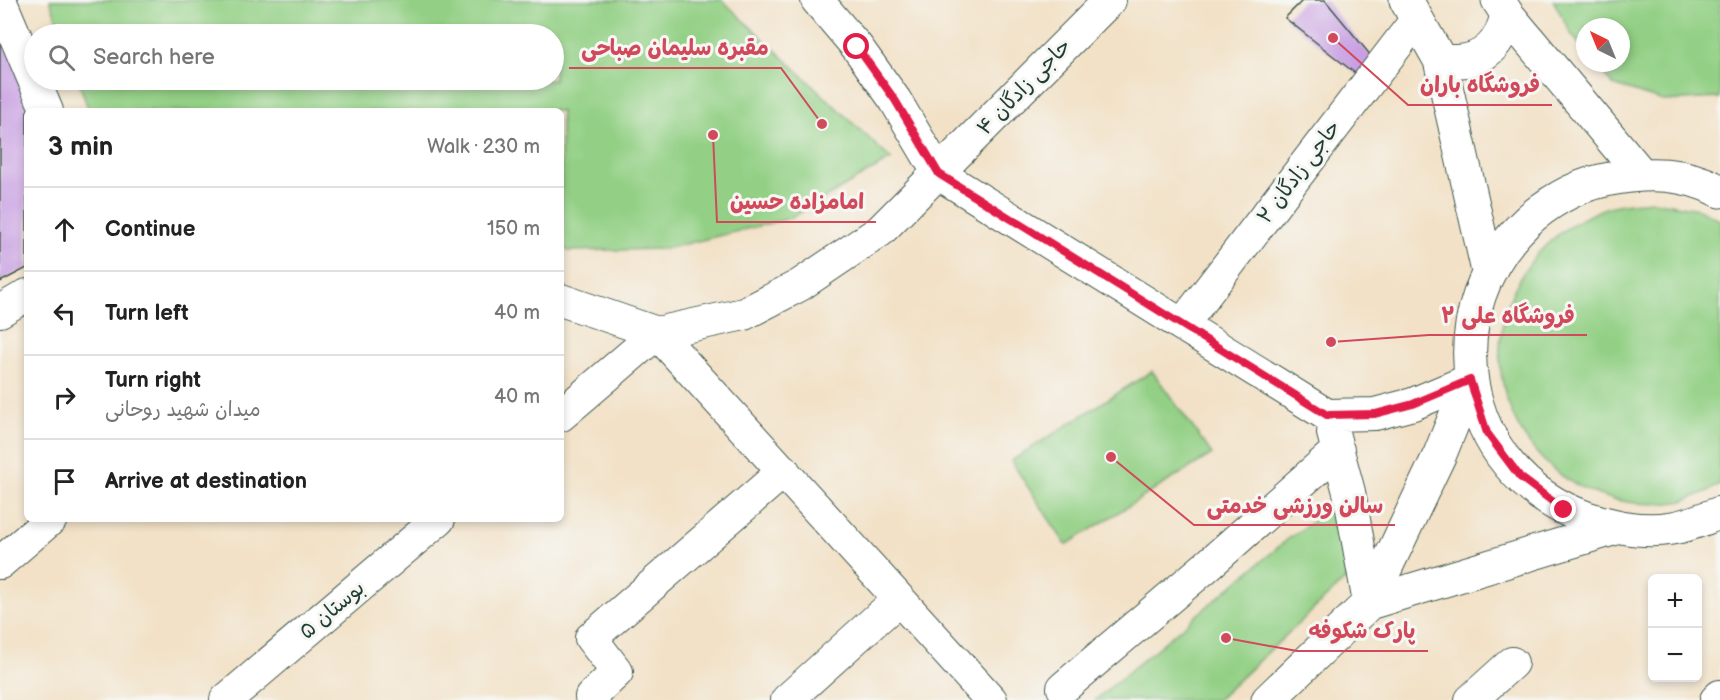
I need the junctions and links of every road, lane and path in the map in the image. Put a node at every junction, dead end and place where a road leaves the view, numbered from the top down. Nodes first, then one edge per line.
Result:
1 (0, 0) edge
2 (817, 0) edge
3 (1110, 0) edge
4 (1502, 7) edge
5 (1411, 10) edge
6 (24, 57) edge
7 (1440, 60) junction
8 (38, 90) edge
9 (46, 108) edge
10 (1640, 173) junction
11 (939, 174) junction
12 (1715, 182) edge
13 (1488, 272) junction
14 (24, 297) edge
15 (564, 301) edge
16 (0, 311) edge
17 (1182, 325) junction
18 (657, 333) junction
19 (1470, 380) junction
20 (564, 412) edge
21 (1327, 415) junction
22 (1338, 450) junction
23 (783, 471) junction
24 (1720, 513) edge
25 (48, 522) edge
26 (435, 522) edge
27 (1616, 528) junction
28 (0, 563) edge
29 (899, 599) junction
30 (1369, 603) junction
31 (1512, 663) dead end
32 (1063, 688) dead end
33 (1720, 696) edge
34 (591, 699) edge
35 (226, 700) edge
36 (787, 700) edge
37 (991, 700) edge
38 (1268, 700) edge
39 (1471, 700) edge
40 (1716, 700) edge

1 - 6 street
2 - 11 street
3 - 11 street, حاجی زادگان ۴
4 - 7 main road
4 - 10 main road
5 - 7 main road
5 - 17 street, حاجی زادگان ۲
7 - 13 main road
8 - 9 street
10 - 12 main road
10 - 13 main road
11 - 17 street
11 - 18 street, حاجی زادگان ۴
13 - 19 main road
14 - 16 street
15 - 18 street
17 - 21 street
18 - 20 street
18 - 23 street
19 - 21 street
19 - 27 main road
19 - 30 main road
21 - 22 street
22 - 30 street
22 - 32 street
23 - 29 street
23 - 34 street
24 - 27 main road
25 - 28 street
26 - 35 street, بوستان ۵
27 - 30 main road
29 - 36 street
29 - 37 street
30 - 38 main road
31 - 39 street
33 - 40 street

